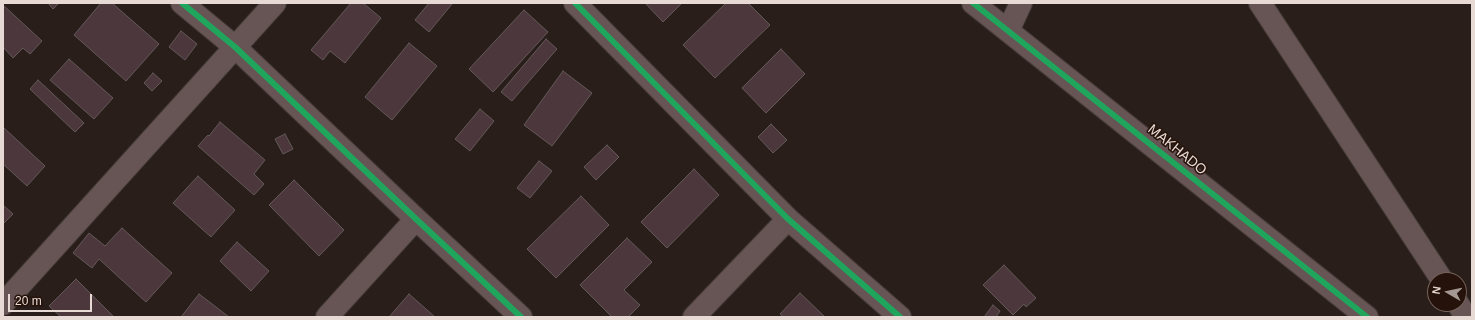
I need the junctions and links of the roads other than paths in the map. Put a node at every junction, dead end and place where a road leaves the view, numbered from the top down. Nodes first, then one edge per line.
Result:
1 (182, 3) edge
2 (275, 3) edge
3 (575, 3) edge
4 (973, 3) edge
5 (1021, 3) edge
6 (1260, 3) edge
7 (1008, 31) junction
8 (235, 47) junction
9 (416, 219) junction
10 (788, 219) junction
11 (1437, 272) edge
12 (3, 304) edge
13 (328, 317) edge
14 (521, 317) edge
15 (694, 317) edge
16 (900, 317) edge
17 (1367, 317) edge

1 - 8 street
2 - 8 street
3 - 10 street
4 - 7 street, MAKHADO
5 - 7 street
6 - 11 street
7 - 17 street, MAKHADO
8 - 9 street
8 - 12 street
9 - 13 street
9 - 14 street
10 - 15 street
10 - 16 street

